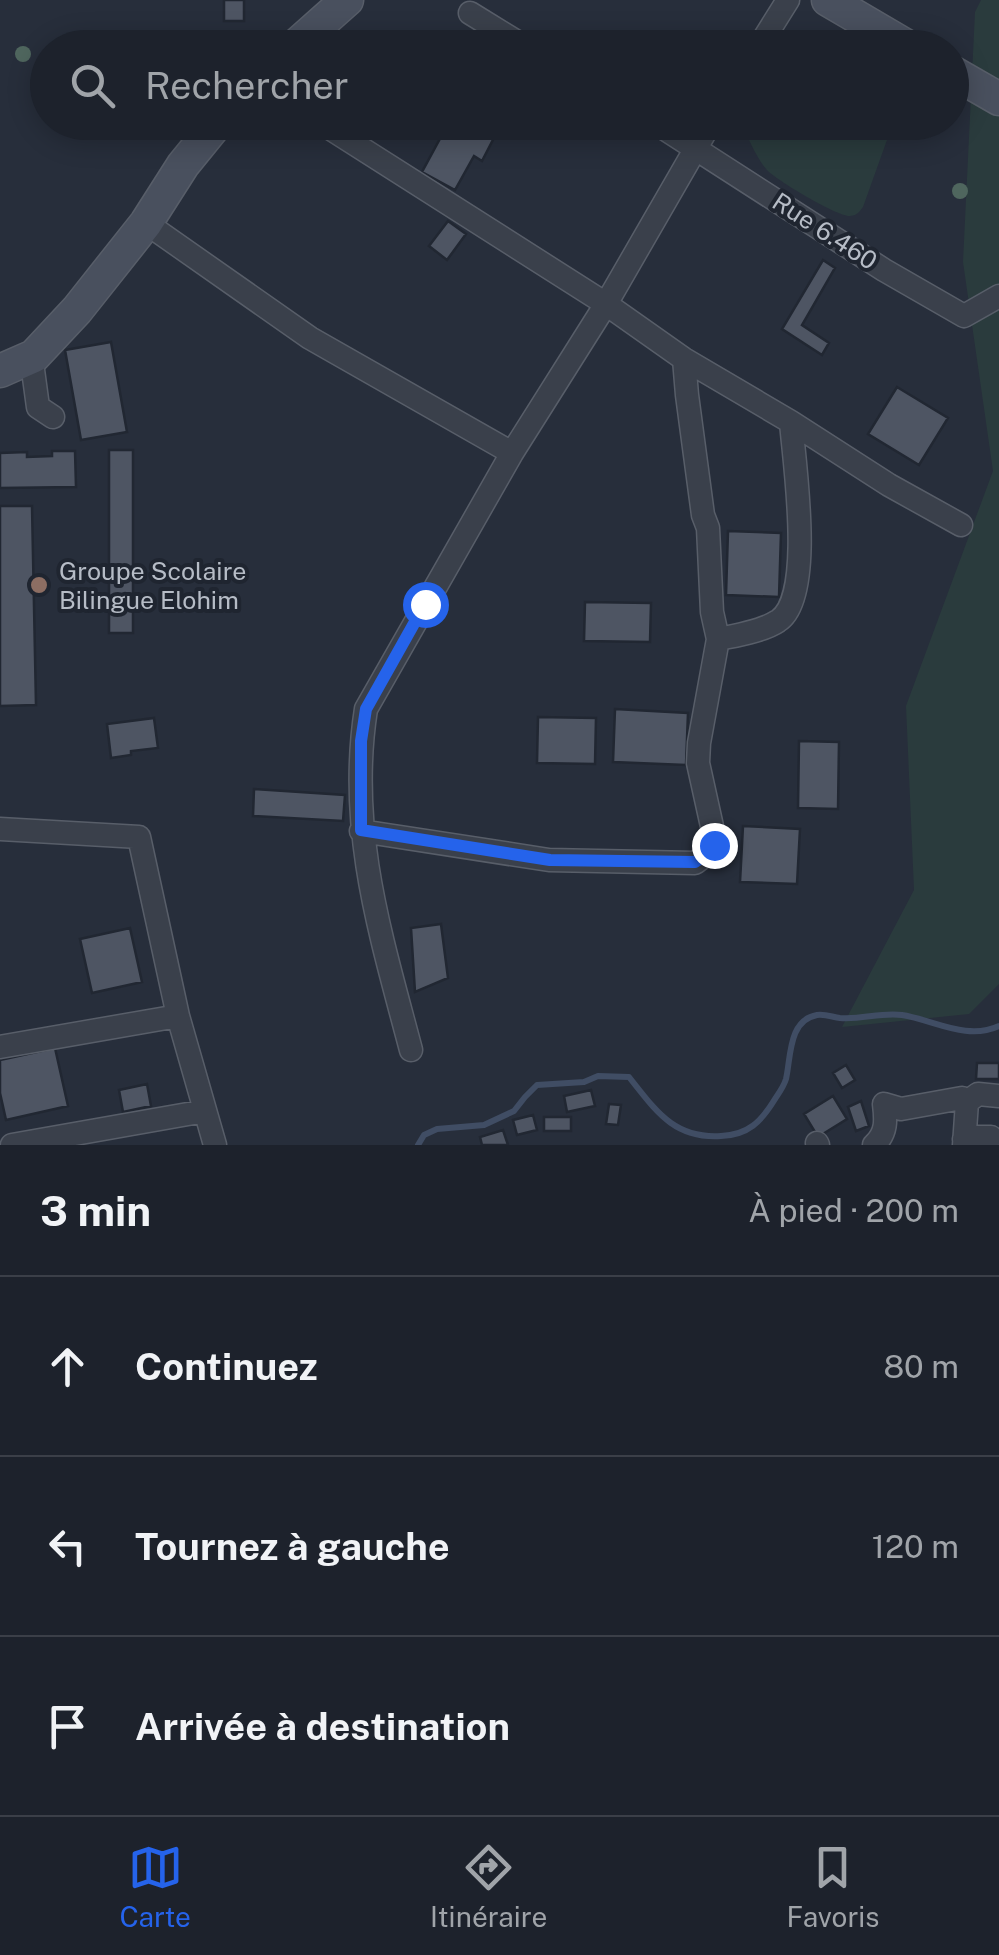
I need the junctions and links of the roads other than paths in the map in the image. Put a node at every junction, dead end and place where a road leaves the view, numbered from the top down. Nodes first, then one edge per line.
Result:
1 (347, 0) edge
2 (788, 0) edge
3 (828, 0) edge
4 (470, 14) dead end
5 (313, 30) edge
6 (497, 30) edge
7 (769, 30) edge
8 (879, 30) edge
9 (969, 82) edge
10 (999, 99) edge
11 (203, 140) edge
12 (348, 140) edge
13 (684, 140) edge
14 (700, 140) edge
15 (696, 147) junction
16 (146, 223) junction
17 (999, 296) edge
18 (606, 304) junction
19 (34, 356) junction
20 (684, 360) junction
21 (0, 370) edge
22 (53, 417) dead end
23 (790, 422) junction
24 (512, 454) junction
25 (961, 526) dead end
26 (718, 639) junction
27 (0, 829) edge
28 (361, 830) junction
29 (178, 1016) junction
30 (0, 1048) edge
31 (411, 1050) dead end
32 (999, 1096) edge
33 (967, 1102) junction
34 (206, 1111) junction
35 (991, 1136) dead end
36 (964, 1142) edge
37 (12, 1145) edge
38 (215, 1145) edge
39 (874, 1145) edge

1 - 5 street
2 - 7 street
3 - 8 street
4 - 6 street
9 - 10 street
11 - 16 street
12 - 18 street
13 - 15 street, Rue 6.460
14 - 15 street
15 - 17 street, Rue 6.460
15 - 18 street
16 - 19 street
16 - 24 street
18 - 20 street
18 - 24 street
19 - 21 street
19 - 22 street
20 - 23 street
20 - 26 street
23 - 25 street
23 - 26 street
24 - 28 street
26 - 28 street
27 - 29 street
28 - 31 street
29 - 30 street
29 - 34 street
32 - 33 street
33 - 36 street
33 - 39 street
34 - 37 street
34 - 38 street
35 - 36 street

